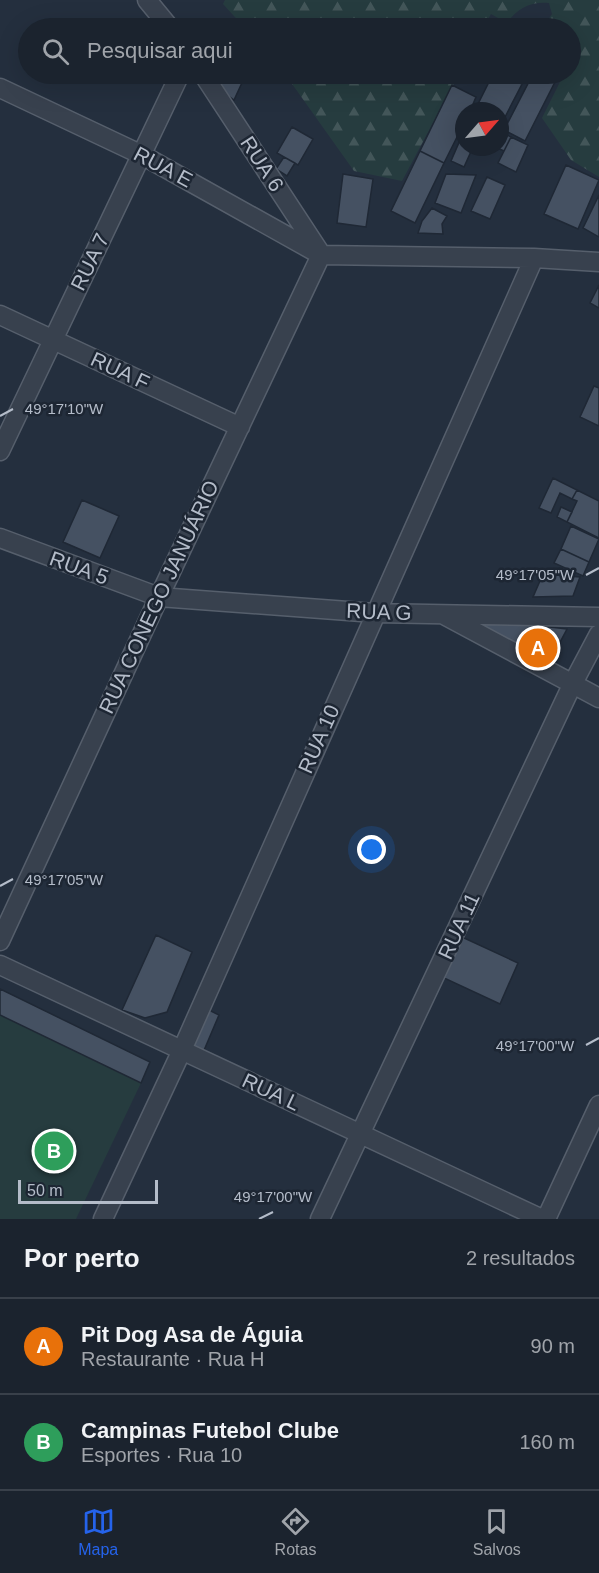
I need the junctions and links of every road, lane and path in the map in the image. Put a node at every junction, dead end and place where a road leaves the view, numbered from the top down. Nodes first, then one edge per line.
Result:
1 (147, 0) edge
2 (162, 18) edge
3 (175, 84) edge
4 (210, 84) edge
5 (0, 88) edge
6 (142, 155) junction
7 (321, 255) junction
8 (534, 258) junction
9 (599, 262) edge
10 (0, 315) edge
11 (53, 339) junction
12 (240, 427) junction
13 (0, 451) edge
14 (0, 538) edge
15 (159, 597) junction
16 (375, 613) junction
17 (443, 614) junction
18 (599, 616) edge
19 (599, 634) edge
20 (572, 685) junction
21 (599, 698) edge
22 (0, 941) edge
23 (0, 964) edge
24 (182, 1050) junction
25 (599, 1105) edge
26 (361, 1134) junction
27 (103, 1219) edge
28 (321, 1219) edge
29 (544, 1219) edge

1 - 2 street
3 - 6 street, RUA 7
4 - 7 street, RUA 6
5 - 6 street, RUA E
6 - 7 street, RUA E
6 - 11 street, RUA 7
7 - 8 street
7 - 12 street, RUA CONEGO JANUÁRIO
8 - 9 street
8 - 16 street, RUA 10
10 - 11 street, RUA F
11 - 12 street, RUA F
11 - 13 street, RUA 7
12 - 15 street, RUA CONEGO JANUÁRIO
14 - 15 street, RUA 5
15 - 16 street, RUA G
15 - 22 street, RUA CONEGO JANUÁRIO
16 - 17 street, RUA G
16 - 24 street, RUA 10
17 - 18 street, RUA G
17 - 20 street
19 - 20 street, RUA 11
20 - 21 street
20 - 26 street, RUA 11
23 - 24 street, RUA L
24 - 26 street, RUA L
24 - 27 street, RUA 10
25 - 29 street
26 - 28 street, RUA 11
26 - 29 street, RUA L

